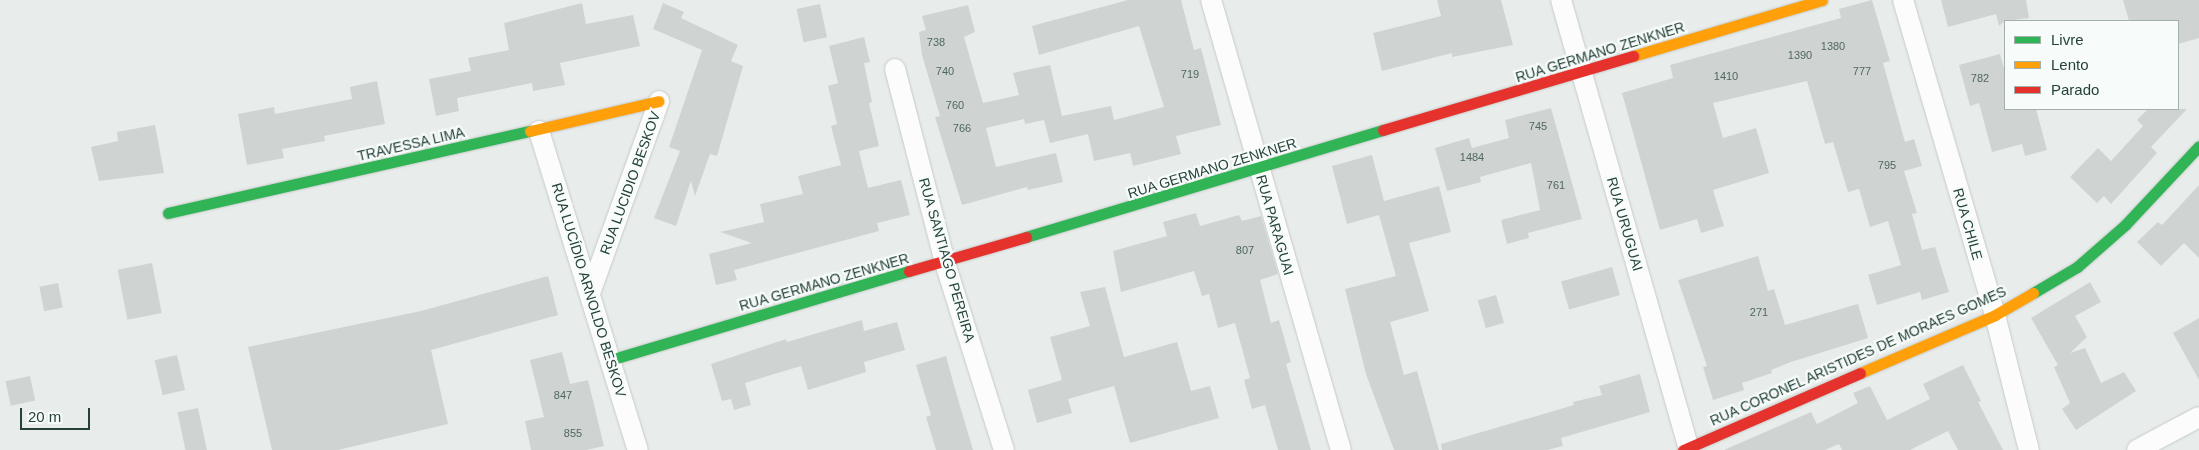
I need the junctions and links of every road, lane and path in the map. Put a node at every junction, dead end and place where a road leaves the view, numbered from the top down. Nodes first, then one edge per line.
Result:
1 (1211, 0) edge
2 (1561, 0) edge
3 (1822, 0) edge
4 (1903, 0) edge
5 (895, 69) dead end
6 (1582, 73) junction
7 (659, 101) joint
8 (539, 131) junction
9 (2199, 146) edge
10 (1259, 170) junction
11 (168, 213) dead end
12 (945, 262) junction
13 (590, 293) junction
14 (1995, 315) junction
15 (610, 360) junction
16 (2199, 417) edge
17 (1686, 449) edge
18 (638, 450) edge
19 (1004, 450) edge
20 (1341, 450) edge
21 (2029, 450) edge
22 (2137, 450) edge

1 - 10 street, RUA PARAGUAI
2 - 6 street, RUA URUGUAI
3 - 6 street, RUA GERMANO ZENKNER
4 - 14 street, RUA CHILE
5 - 12 street, RUA SANTIAGO PEREIRA
6 - 10 street, RUA GERMANO ZENKNER
6 - 17 street, RUA URUGUAI
7 - 8 street, TRAVESSA LIMA
7 - 13 street, RUA LUCIDIO BESKOV
8 - 11 street, TRAVESSA LIMA
8 - 13 street, RUA LUCÍDIO ARNOLDO BESKOV
9 - 14 street, RUA CORONEL ARISTIDES DE MORAES GOMES
10 - 12 street, RUA GERMANO ZENKNER
10 - 20 street, RUA PARAGUAI
12 - 15 street, RUA GERMANO ZENKNER
12 - 19 street, RUA SANTIAGO PEREIRA
13 - 15 street, RUA LUCÍDIO ARNOLDO BESKOV
14 - 17 street, RUA CORONEL ARISTIDES DE MORAES GOMES
14 - 21 street, RUA CHILE
15 - 18 street, RUA LUCÍDIO ARNOLDO BESKOV
16 - 22 street

